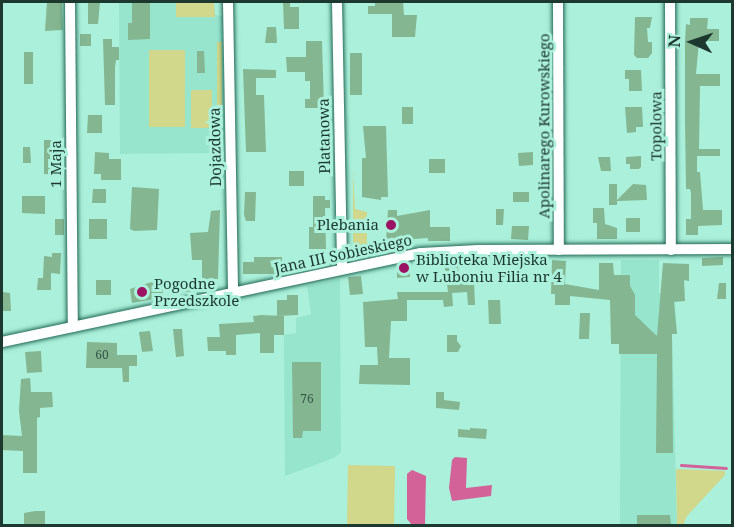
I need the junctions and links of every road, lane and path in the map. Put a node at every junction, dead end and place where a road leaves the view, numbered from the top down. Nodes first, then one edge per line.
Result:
1 (70, 2) edge
2 (228, 2) edge
3 (337, 2) edge
4 (558, 2) edge
5 (670, 2) edge
6 (732, 249) edge
7 (559, 250) junction
8 (671, 250) junction
9 (342, 269) junction
10 (234, 292) junction
11 (73, 327) junction
12 (2, 342) edge

1 - 11 street, 1 Maja
2 - 10 street, Dojazdowa
3 - 9 street, Platanowa
4 - 7 street, Apolinarego Kurowskiego
5 - 8 street, Topolowa
6 - 8 street, Jana III Sobieskiego
7 - 8 street, Jana III Sobieskiego
7 - 9 street, Jana III Sobieskiego
9 - 10 street, Jana III Sobieskiego
10 - 11 street, Jana III Sobieskiego
11 - 12 street, Jana III Sobieskiego

